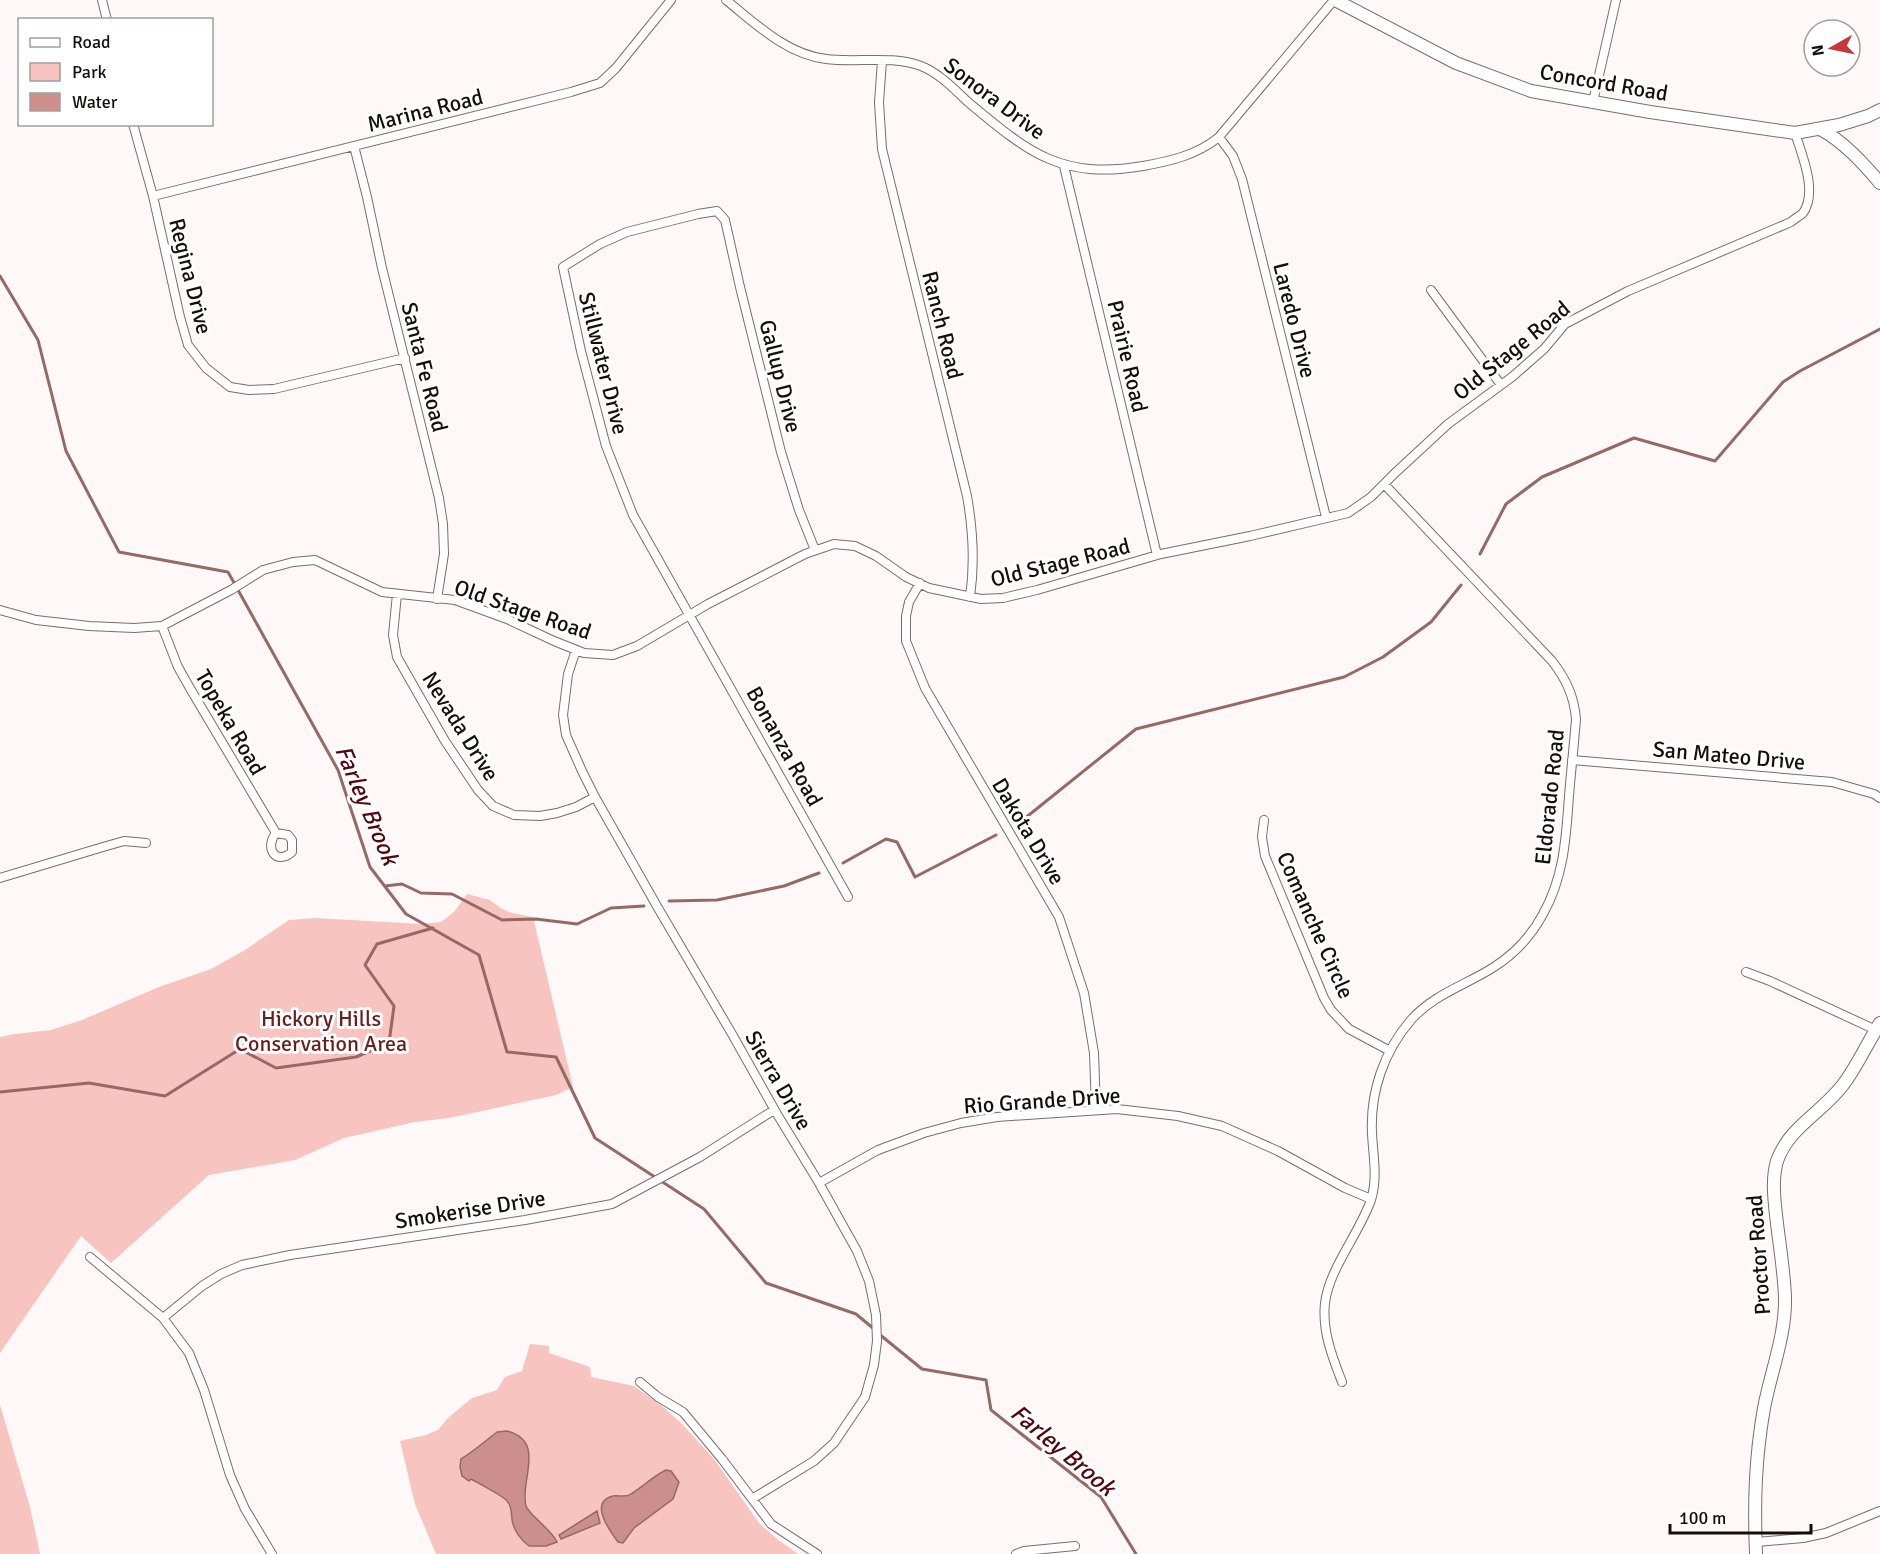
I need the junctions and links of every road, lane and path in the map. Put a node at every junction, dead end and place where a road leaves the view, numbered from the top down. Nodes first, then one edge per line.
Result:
1 (102, 0) edge
2 (671, 0) edge
3 (726, 0) edge
4 (1334, 0) edge
5 (1616, 0) edge
6 (106, 18) edge
7 (882, 61) junction
8 (1593, 102) junction
9 (1880, 110) edge
10 (135, 126) edge
11 (1820, 129) junction
12 (1795, 133) junction
13 (1219, 137) junction
14 (354, 146) junction
15 (1064, 166) junction
16 (1880, 183) edge
17 (153, 196) junction
18 (717, 211) joint
19 (1431, 290) dead end
20 (405, 358) junction
21 (1501, 385) junction
22 (1384, 484) junction
23 (1326, 517) junction
24 (815, 550) junction
25 (1157, 555) junction
26 (920, 583) junction
27 (397, 594) junction
28 (970, 597) junction
29 (437, 599) junction
30 (0, 610) edge
31 (690, 614) junction
32 (162, 626) junction
33 (576, 650) junction
34 (1572, 760) junction
35 (595, 797) junction
36 (1880, 798) edge
37 (1264, 820) dead end
38 (276, 833) dead end
39 (146, 843) dead end
40 (0, 878) edge
41 (848, 897) dead end
42 (1746, 972) dead end
43 (1878, 1027) edge
44 (1390, 1051) junction
45 (774, 1110) junction
46 (1095, 1110) junction
47 (819, 1183) junction
48 (1371, 1199) junction
49 (90, 1257) dead end
50 (163, 1318) junction
51 (640, 1382) dead end
52 (1342, 1382) dead end
53 (752, 1499) junction
54 (1880, 1511) edge
55 (1075, 1546) dead end
56 (1756, 1548) edge
57 (272, 1554) edge
58 (817, 1554) edge
59 (1016, 1554) edge

1 - 6 street
2 - 14 street, Marina Road
3 - 7 street, Sonora Drive
4 - 8 main road, Concord Road
4 - 13 street, Sonora Drive
5 - 8 street
7 - 15 street, Sonora Drive
7 - 28 street, Ranch Road
8 - 12 main road, Concord Road
9 - 11 main road, Concord Road
10 - 17 street, Regina Drive
11 - 12 main road, Concord Road
11 - 16 main road
12 - 21 street, Old Stage Road
13 - 15 street, Sonora Drive
13 - 23 street, Laredo Drive
14 - 17 street, Marina Road
14 - 20 street, Santa Fe Road
15 - 25 street, Prairie Road
17 - 20 street, Regina Drive
18 - 24 street, Gallup Drive
18 - 31 street, Stillwater Drive
19 - 21 street
20 - 29 street, Santa Fe Road
21 - 22 street, Old Stage Road
22 - 23 street, Old Stage Road
22 - 34 street, Eldorado Road
23 - 25 street, Old Stage Road
24 - 26 street, Old Stage Road
24 - 31 street, Old Stage Road
25 - 28 street, Old Stage Road
26 - 28 street, Old Stage Road
26 - 46 street, Dakota Drive
27 - 29 street, Old Stage Road
27 - 32 street, Old Stage Road
27 - 35 street, Nevada Drive
29 - 33 street, Old Stage Road
30 - 32 street, Old Stage Road
31 - 33 street, Old Stage Road
31 - 41 street, Bonanza Road
32 - 38 street, Topeka Road
33 - 35 street, Sierra Drive
34 - 36 street, San Mateo Drive
34 - 44 street, Eldorado Road
35 - 45 street, Sierra Drive
37 - 44 street, Comanche Circle
39 - 40 street
42 - 43 street
43 - 56 main road, Proctor Road
44 - 48 street, Eldorado Road
45 - 47 street, Sierra Drive
45 - 50 street, Smokerise Drive
46 - 47 street, Rio Grande Drive
46 - 48 street, Rio Grande Drive
47 - 53 street, Sierra Drive
48 - 52 street, Eldorado Road
49 - 50 street
50 - 57 street
51 - 53 street
53 - 58 street
54 - 56 street
55 - 59 street

